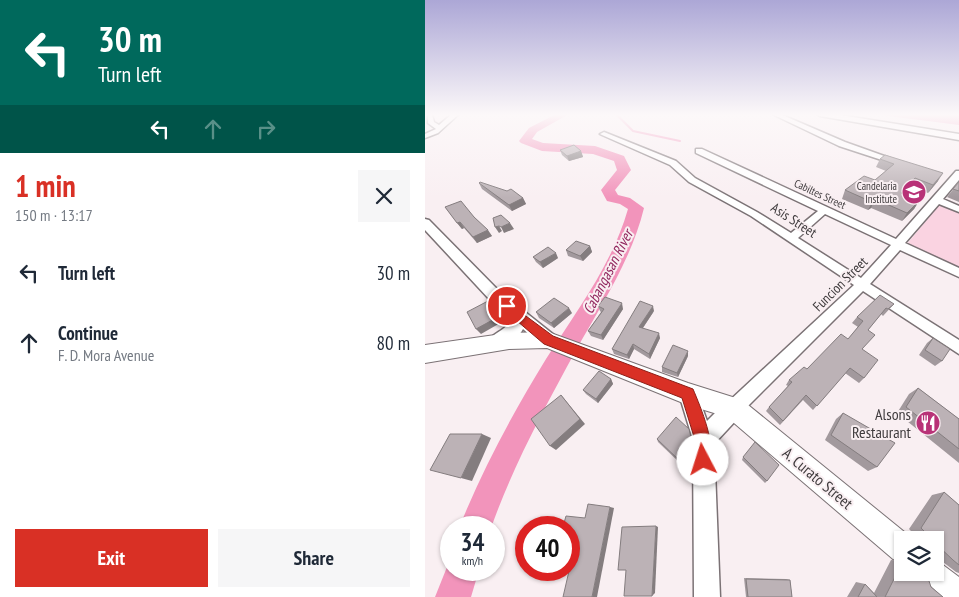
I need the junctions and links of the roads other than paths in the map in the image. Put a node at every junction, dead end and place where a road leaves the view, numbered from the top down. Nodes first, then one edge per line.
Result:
1 (623, 142) edge
2 (838, 142) edge
3 (699, 151) dead end
4 (903, 164) edge
5 (954, 179) edge
6 (936, 200) junction
7 (959, 208) edge
8 (824, 210) junction
9 (425, 223) edge
10 (792, 238) junction
11 (898, 244) junction
12 (959, 273) edge
13 (863, 284) junction
14 (519, 316) junction
15 (493, 344) junction
16 (559, 344) junction
17 (959, 348) edge
18 (425, 354) edge
19 (688, 394) junction
20 (734, 408) junction
21 (703, 440) junction
22 (894, 541) edge
23 (940, 581) edge
24 (707, 597) edge
25 (959, 597) edge

1 - 10 street, Asis Street
2 - 4 street
3 - 8 street, Cabiltes Street
5 - 6 street, Funcion Street
6 - 7 street
6 - 11 street, Funcion Street
8 - 10 street
8 - 11 street, Cabiltes Street
9 - 14 street
10 - 13 street, Asis Street
11 - 12 street, Cabiltes Street
11 - 13 street, Funcion Street
13 - 17 street, Asis Street
13 - 20 street, Funcion Street
14 - 15 street
14 - 16 street
15 - 16 main road
15 - 18 main road
16 - 19 main road
19 - 20 main road
19 - 21 street
20 - 21 street
20 - 22 main road, A. Curato Street
21 - 24 street
23 - 25 main road

